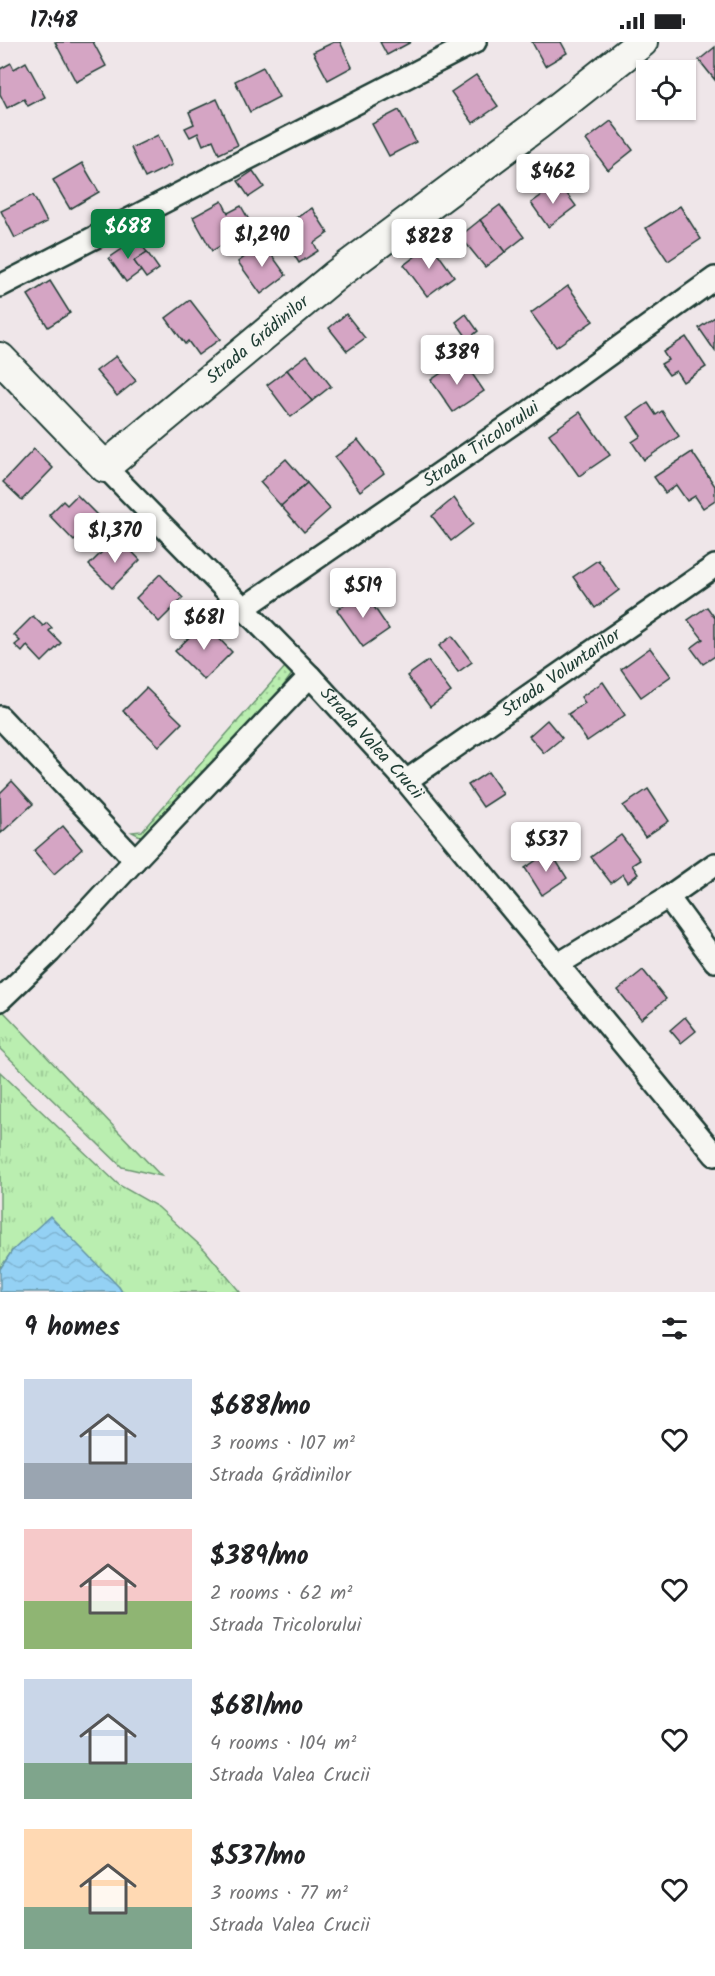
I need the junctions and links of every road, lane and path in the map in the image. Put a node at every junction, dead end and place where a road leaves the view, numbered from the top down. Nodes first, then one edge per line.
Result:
1 (475, 42) edge
2 (642, 42) edge
3 (715, 278) edge
4 (0, 286) edge
5 (0, 358) edge
6 (105, 467) junction
7 (715, 566) edge
8 (244, 608) junction
9 (310, 676) junction
10 (0, 717) edge
11 (406, 781) junction
12 (135, 860) junction
13 (715, 864) edge
14 (668, 897) junction
15 (715, 961) edge
16 (556, 965) junction
17 (0, 1000) edge
18 (715, 1155) edge

1 - 4 street
2 - 6 street, Strada Grădinilor
3 - 8 street, Strada Tricolorului
5 - 6 street, Strada Valea Crucii
6 - 8 street, Strada Valea Crucii
7 - 11 street, Strada Voluntarilor
8 - 9 street, Strada Valea Crucii
9 - 11 street, Strada Valea Crucii
9 - 12 street
10 - 12 street
11 - 16 street, Strada Valea Crucii
12 - 17 street
13 - 14 street
14 - 15 street
14 - 16 street
16 - 18 street, Strada Valea Crucii

